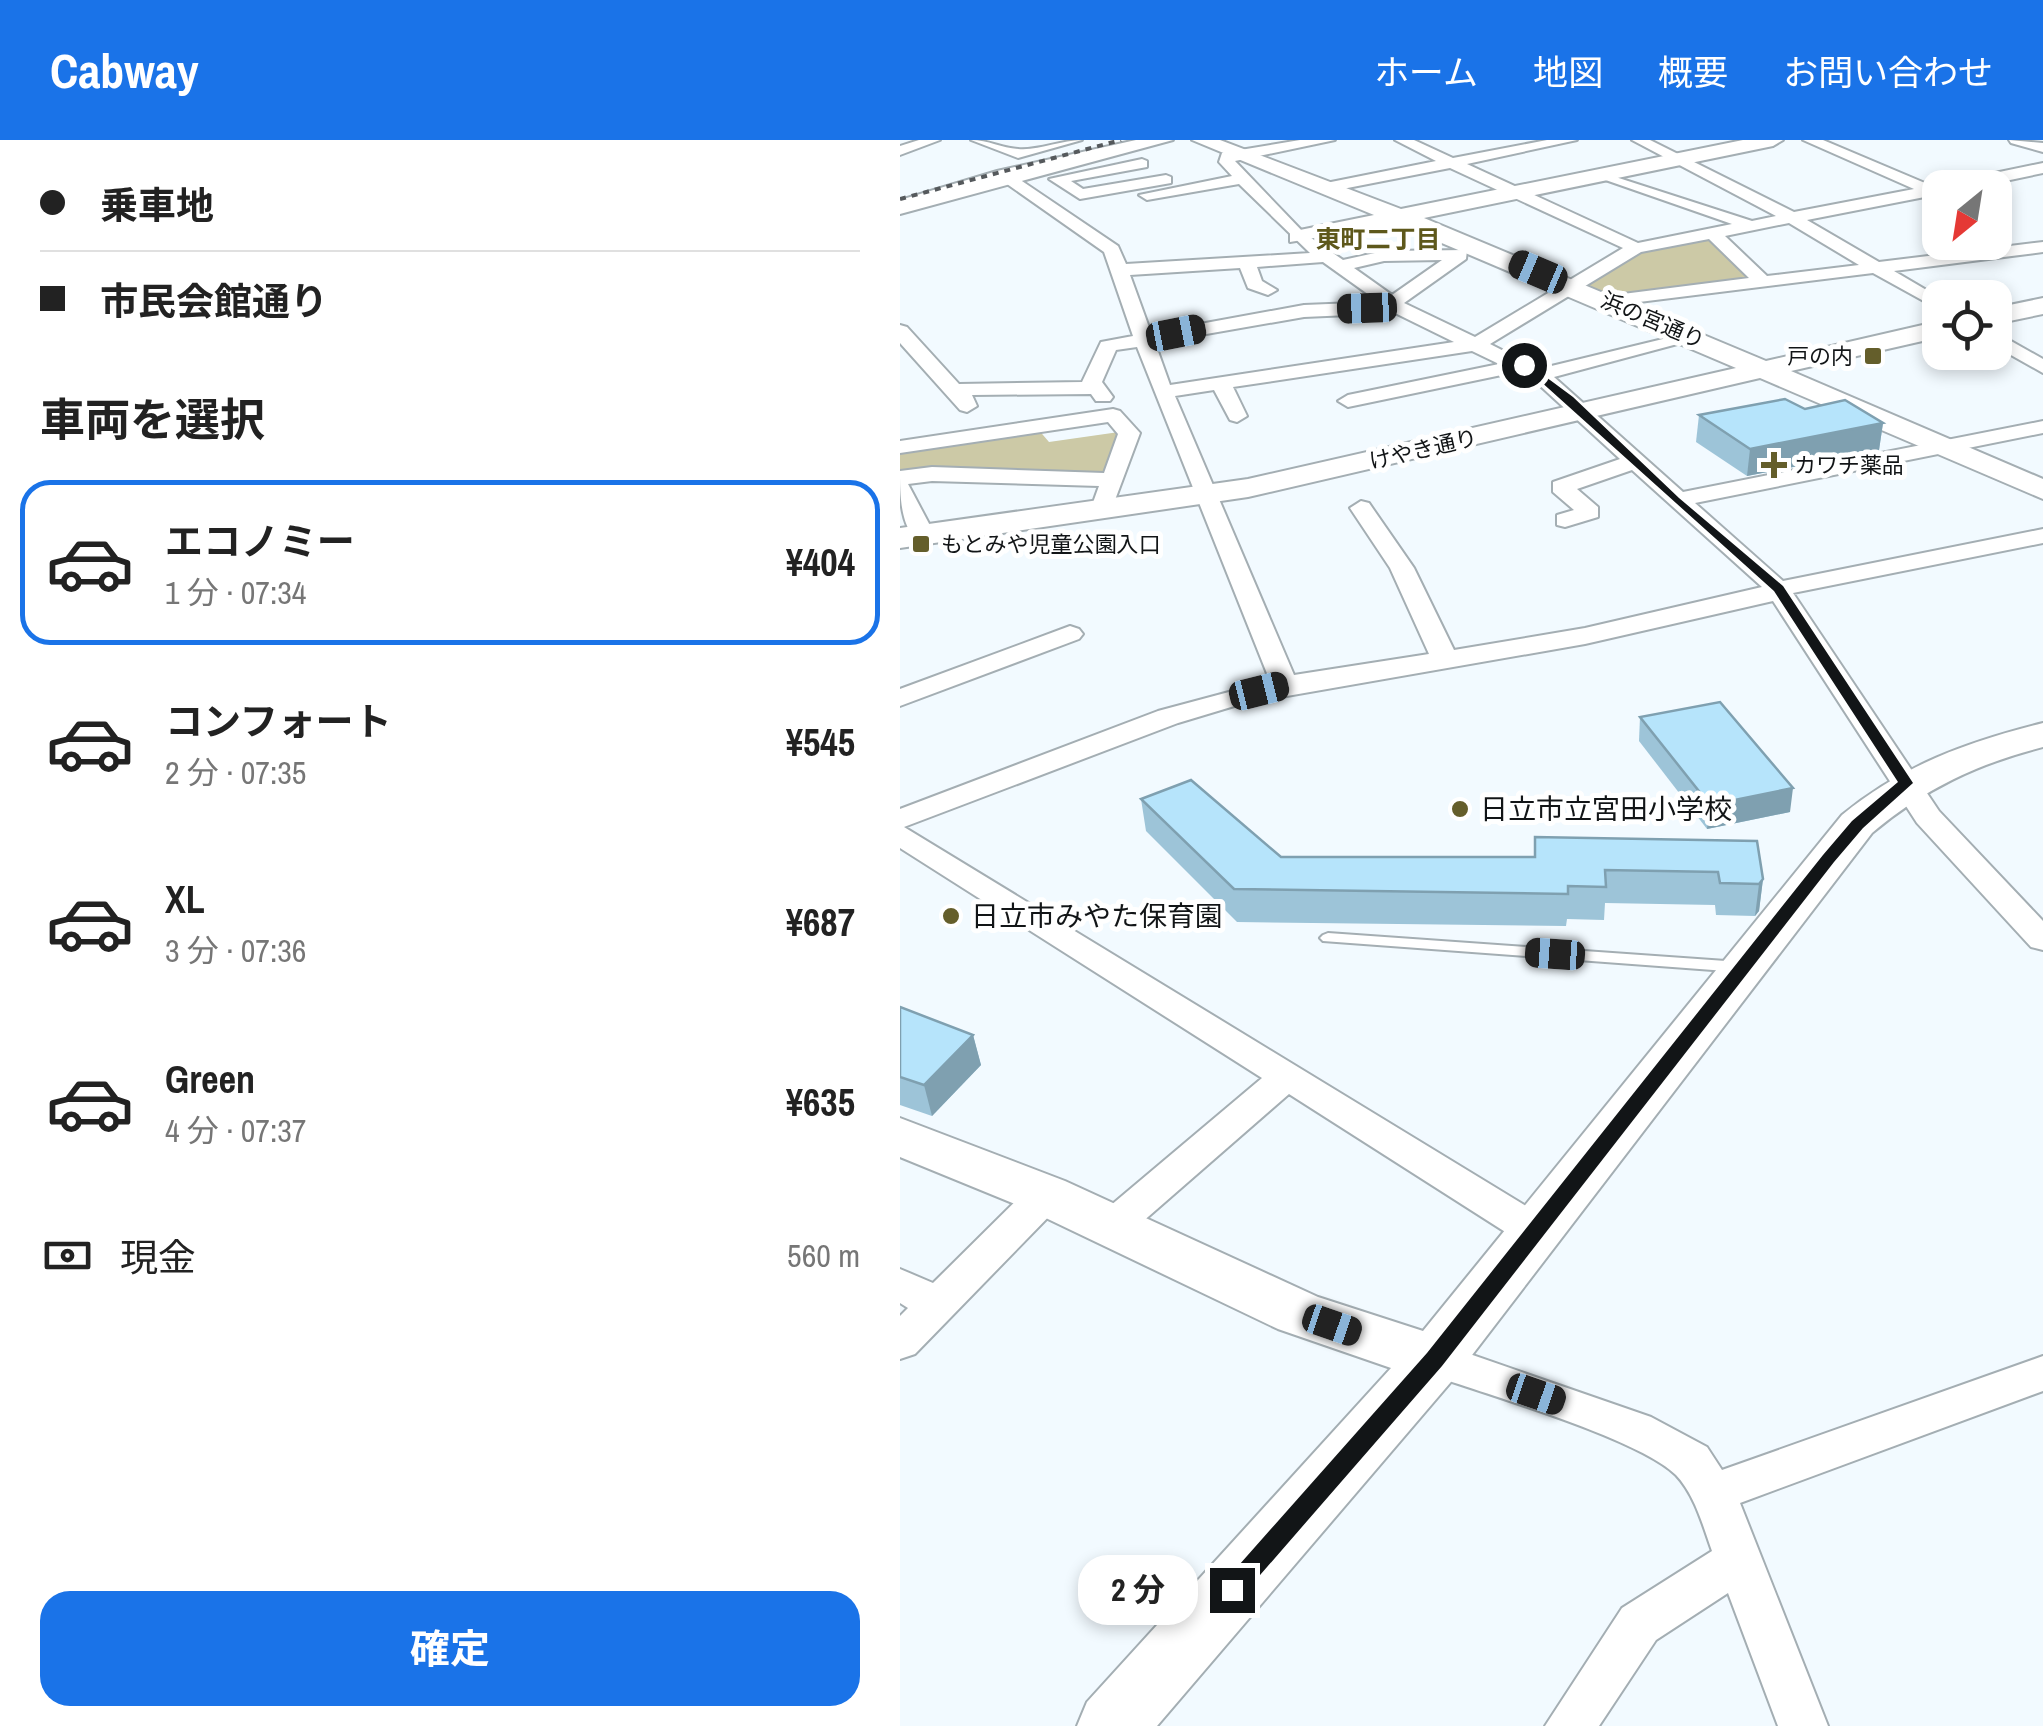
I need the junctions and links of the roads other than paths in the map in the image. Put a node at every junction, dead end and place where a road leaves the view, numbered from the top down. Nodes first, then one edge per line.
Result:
1 (931, 140) edge
2 (978, 140) edge
3 (1075, 140) edge
4 (1163, 140) edge
5 (1202, 140) edge
6 (1328, 140) edge
7 (1402, 140) edge
8 (1570, 140) edge
9 (1639, 140) edge
10 (1772, 140) edge
11 (1810, 140) edge
12 (2016, 140) edge
13 (1521, 144) edge
14 (2043, 148) edge
15 (1118, 149) junction
16 (900, 151) edge
17 (1674, 159) junction
18 (1449, 162) junction
19 (1142, 164) junction
20 (1244, 166) junction
21 (2043, 168) edge
22 (2012, 173) edge
23 (1602, 174) junction
24 (1005, 176) junction
25 (2012, 176) edge
26 (1922, 183) edge
27 (1174, 184) junction
28 (1327, 187) junction
29 (2043, 190) edge
30 (1922, 192) edge
31 (1512, 193) junction
32 (900, 207) edge
33 (1051, 212) junction
34 (1401, 215) junction
35 (1792, 218) junction
36 (1752, 226) junction
37 (1712, 234) junction
38 (1298, 236) junction
39 (1636, 248) junction
40 (1469, 250) junction
41 (2039, 250) edge
42 (1247, 261) junction
43 (1333, 262) junction
44 (1118, 270) junction
45 (1881, 270) junction
46 (1764, 284) junction
47 (1570, 285) junction
48 (1268, 290) dead end
49 (1922, 295) edge
50 (1607, 301) junction
51 (1396, 304) junction
52 (2043, 306) edge
53 (2012, 312) edge
54 (900, 331) edge
55 (1922, 333) edge
56 (1689, 335) junction
57 (1144, 339) junction
58 (1476, 344) junction
59 (2012, 348) edge
60 (2043, 367) edge
61 (1531, 370) junction
62 (1772, 370) junction
63 (1222, 383) junction
64 (1089, 388) junction
65 (954, 391) junction
66 (1348, 401) dead end
67 (1145, 413) junction
68 (1584, 414) junction
69 (1237, 416) dead end
70 (2043, 427) edge
71 (990, 432) junction
72 (1945, 446) junction
73 (900, 447) edge
74 (1634, 462) junction
75 (900, 478) edge
76 (1109, 480) junction
77 (900, 488) edge
78 (2043, 490) edge
79 (1210, 495) junction
80 (1674, 500) junction
81 (1361, 508) dead end
82 (1101, 511) junction
83 (1564, 520) dead end
84 (2043, 536) edge
85 (911, 537) edge
86 (1778, 589) junction
87 (1070, 634) dead end
88 (1444, 657) junction
89 (1285, 685) junction
90 (905, 691) edge
91 (2043, 734) edge
92 (1906, 783) junction
93 (900, 819) edge
94 (900, 835) edge
95 (2027, 907) edge
96 (1328, 938) dead end
97 (2043, 940) edge
98 (1744, 967) junction
99 (1286, 1078) junction
100 (900, 1136) edge
101 (1046, 1195) junction
102 (1111, 1227) junction
103 (1534, 1232) junction
104 (900, 1286) edge
105 (938, 1304) junction
106 (900, 1342) edge
107 (1435, 1360) junction
108 (2043, 1373) edge
109 (1712, 1494) junction
110 (1740, 1559) junction
111 (1112, 1726) edge
112 (1570, 1726) edge
113 (1803, 1726) edge

1 - 16 street
2 - 3 street
4 - 15 street
5 - 20 street, 浜の宮通り
6 - 20 street
7 - 18 street
8 - 13 street
9 - 17 street
10 - 17 street
11 - 26 street
12 - 14 street
13 - 18 street
15 - 19 street
15 - 24 street
17 - 23 street
17 - 35 street
18 - 28 street
18 - 31 street
19 - 27 street
19 - 27 street
20 - 27 street
20 - 28 street, 浜の宮通り
20 - 38 street
21 - 22 street
23 - 31 street
23 - 36 street
24 - 32 street
24 - 33 street
25 - 29 street
27 - 33 street
28 - 34 street, 浜の宮通り
30 - 35 street
31 - 34 street
31 - 39 street
33 - 44 street
34 - 38 street
34 - 40 street, 浜の宮通り
35 - 36 street
35 - 45 street
36 - 37 street
37 - 39 street
37 - 46 street
38 - 43 street
39 - 47 street
40 - 43 street
40 - 47 street, 浜の宮通り
40 - 51 street
41 - 45 street
42 - 43 street
42 - 44 street
42 - 48 street
43 - 51 street
44 - 57 street
45 - 46 street
45 - 49 street
46 - 50 street
47 - 50 street, 浜の宮通り
47 - 58 street
50 - 56 street, 浜の宮通り
51 - 57 street
51 - 58 street
52 - 53 street
54 - 65 street
55 - 62 street, けやき通り
56 - 61 street
56 - 62 street, 浜の宮通り
57 - 64 street
57 - 67 street
58 - 61 street
58 - 63 street
59 - 60 street
61 - 66 street
61 - 68 street
62 - 68 street, けやき通り
62 - 72 street, 浜の宮通り
63 - 67 street
63 - 69 street
64 - 65 street
64 - 67 street
65 - 71 street
67 - 71 street
67 - 76 street
67 - 79 street
68 - 74 street
68 - 79 street, けやき通り
70 - 72 street
71 - 73 street
72 - 78 street, 浜の宮通り
72 - 80 street
74 - 80 street
74 - 83 street
75 - 76 street
76 - 82 street
77 - 85 street
79 - 82 street, けやき通り
79 - 89 street
80 - 86 street
81 - 88 street
82 - 85 street, けやき通り
84 - 86 street
86 - 88 street
86 - 92 street
87 - 90 street
88 - 89 street
89 - 93 street
91 - 92 street
92 - 95 street
92 - 98 street
94 - 99 street
95 - 97 street
96 - 98 lane
98 - 103 street
99 - 102 street
99 - 103 street
100 - 101 street
101 - 102 street
101 - 105 street
102 - 107 street
103 - 107 street
104 - 105 street
105 - 106 street
107 - 109 street
107 - 111 street
108 - 109 street
109 - 110 street
110 - 112 street
110 - 113 street

